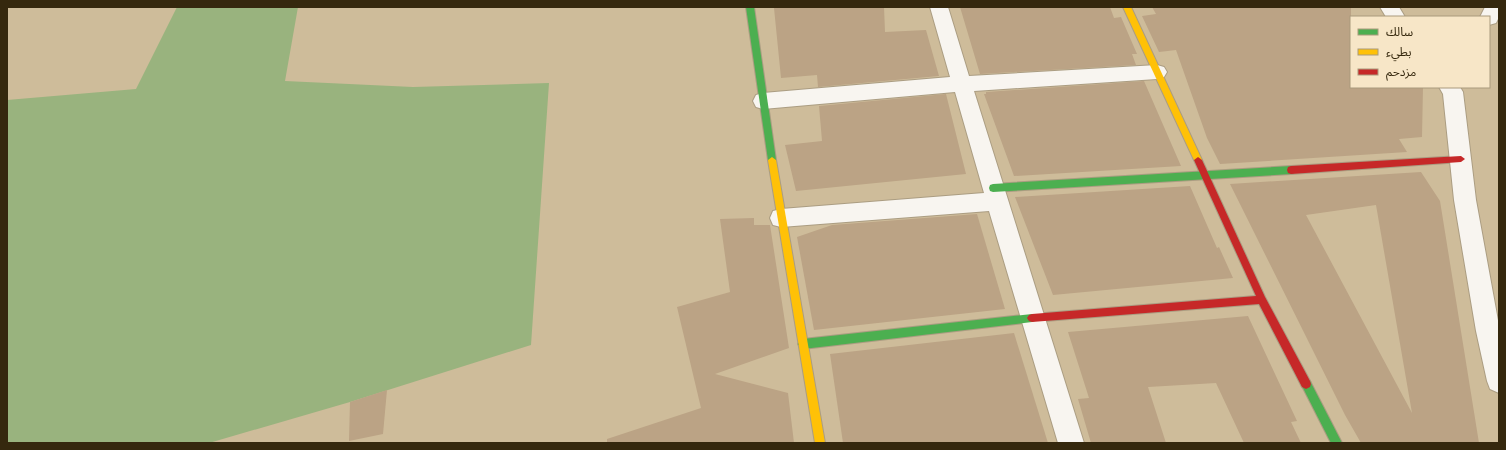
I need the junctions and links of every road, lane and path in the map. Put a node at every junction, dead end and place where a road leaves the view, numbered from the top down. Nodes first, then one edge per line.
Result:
1 (750, 7) edge
2 (939, 7) edge
3 (1127, 7) edge
4 (1389, 7) edge
5 (1395, 16) edge
6 (1157, 72) junction
7 (961, 84) junction
8 (1452, 89) edge
9 (763, 101) junction
10 (1460, 159) junction
11 (1205, 175) junction
12 (995, 194) junction
13 (781, 218) junction
14 (1262, 300) junction
15 (1032, 318) junction
16 (803, 344) junction
17 (1499, 381) edge
18 (820, 443) edge
19 (1072, 443) edge
20 (1337, 443) edge

1 - 9 street
2 - 7 street
3 - 6 street
4 - 5 street
6 - 7 street
6 - 11 street
7 - 9 street
7 - 12 street
8 - 10 street
9 - 13 street
10 - 11 street
10 - 17 street
11 - 12 street
11 - 14 street
12 - 13 street
12 - 15 street
13 - 16 street
14 - 15 street
14 - 20 street
15 - 16 street
15 - 19 street
16 - 18 street

